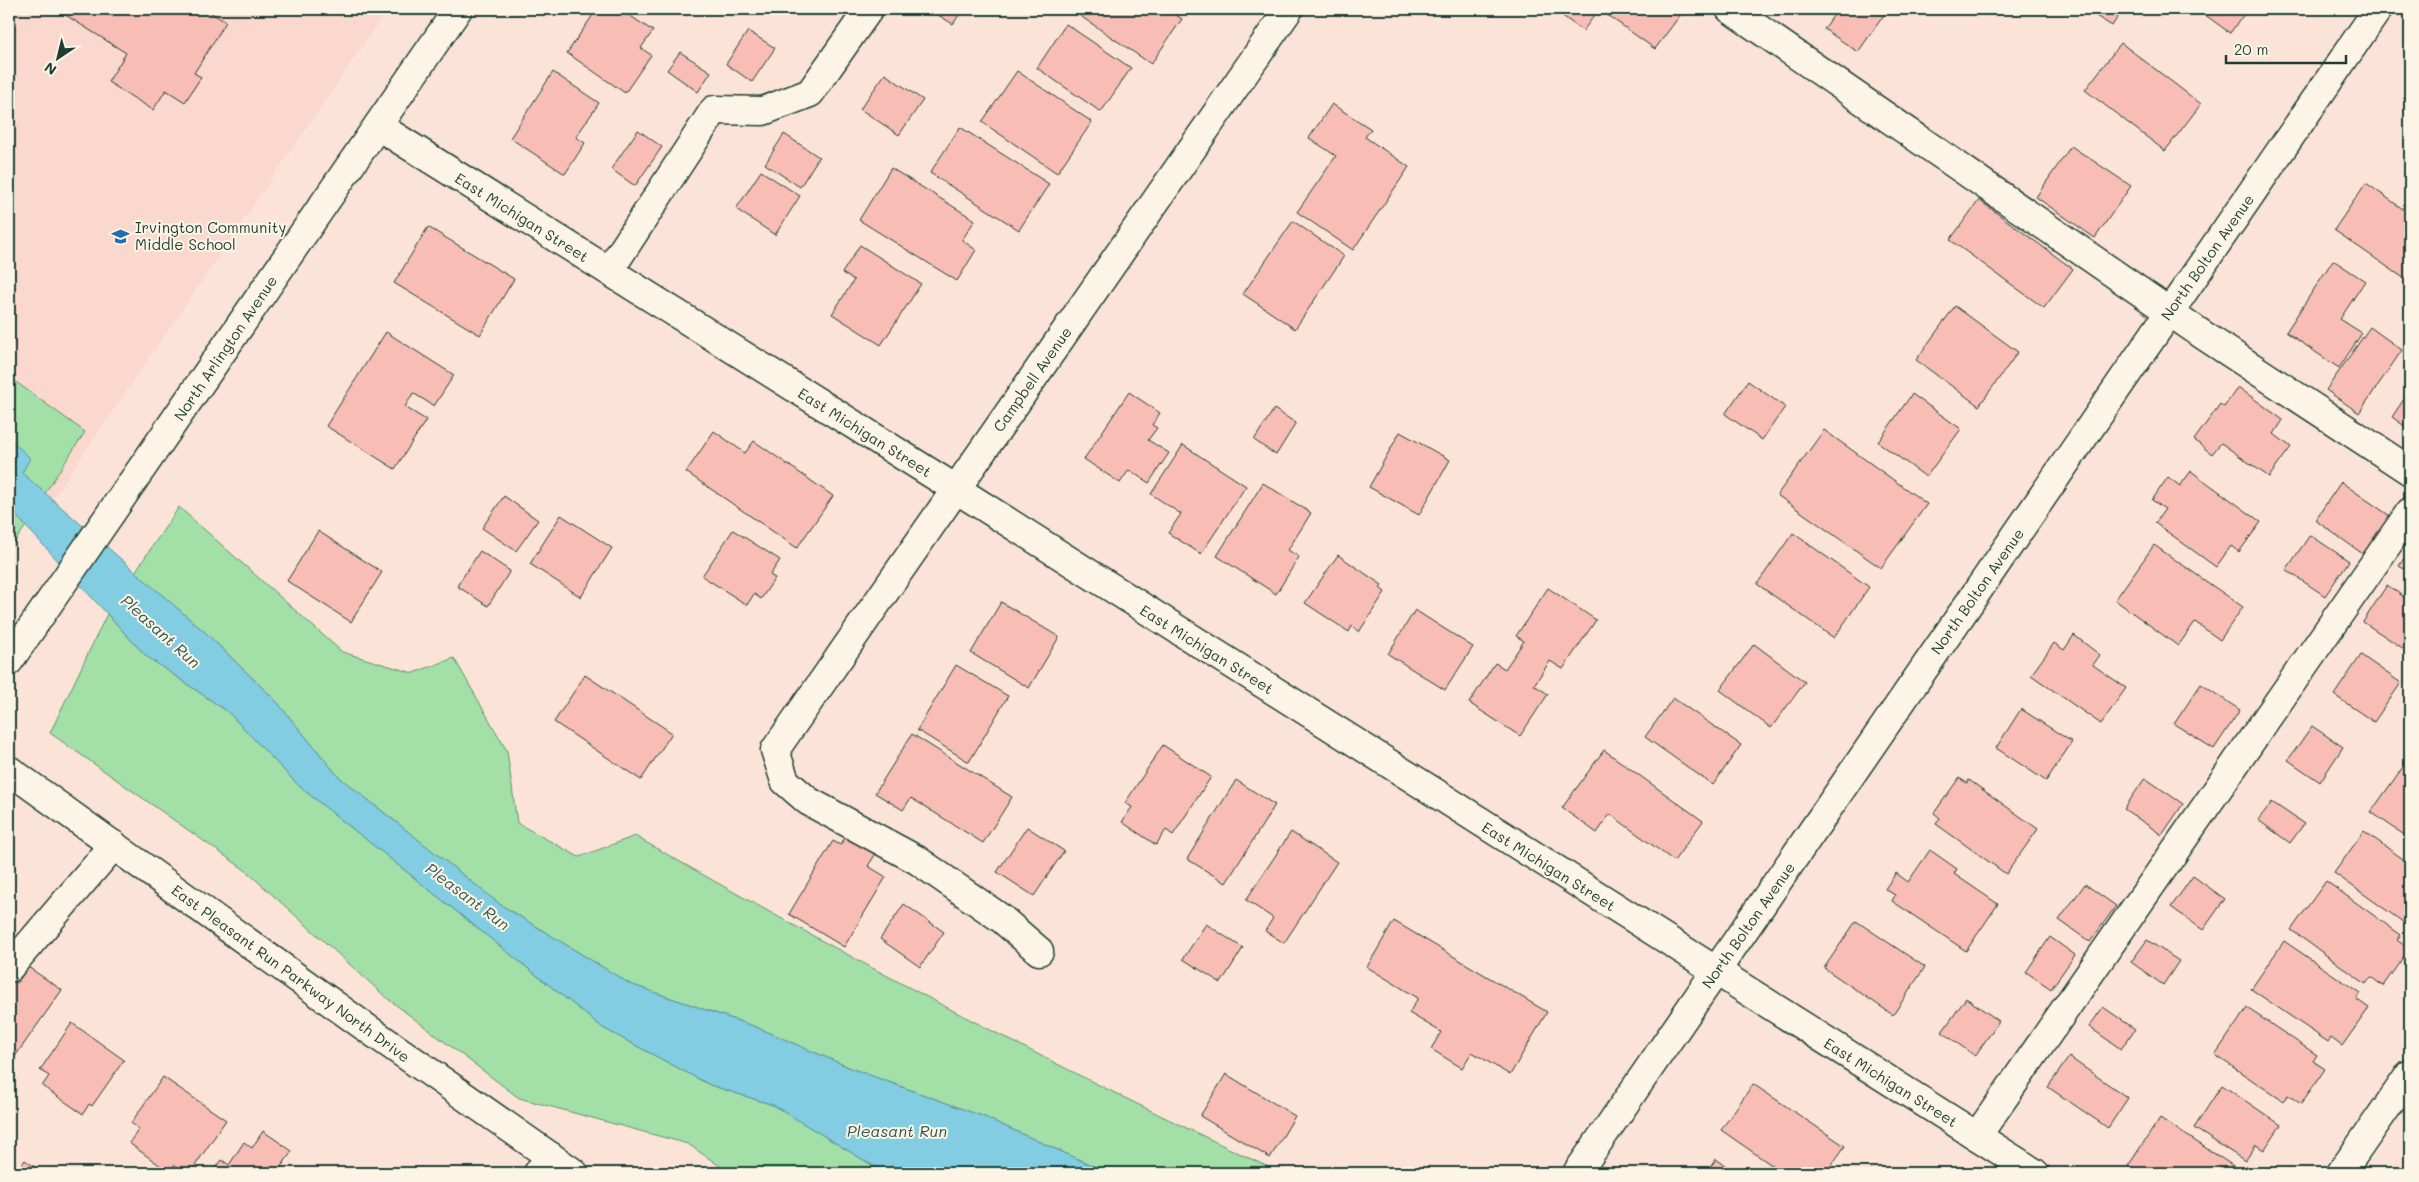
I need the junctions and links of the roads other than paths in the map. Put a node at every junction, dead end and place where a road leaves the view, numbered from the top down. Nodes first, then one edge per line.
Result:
1 (458, 9) edge
2 (869, 9) edge
3 (1289, 9) edge
4 (1730, 9) edge
5 (2378, 9) edge
6 (378, 126) junction
7 (609, 271) junction
8 (2169, 312) junction
9 (2410, 471) edge
10 (956, 489) junction
11 (2410, 512) edge
12 (9, 661) edge
13 (9, 770) edge
14 (114, 846) junction
15 (1039, 951) dead end
16 (9, 968) edge
17 (1716, 971) junction
18 (2410, 1074) edge
19 (1977, 1136) junction
20 (544, 1165) edge
21 (574, 1173) edge
22 (1576, 1173) edge
23 (2035, 1173) edge
24 (2341, 1173) edge

1 - 6 street, North Arlington Avenue
2 - 7 street
3 - 10 street, Campbell Avenue
4 - 8 street
5 - 8 street, North Bolton Avenue
6 - 7 street, East Michigan Street
6 - 12 street, North Arlington Avenue
7 - 10 street, East Michigan Street
8 - 9 street
8 - 17 street, North Bolton Avenue
10 - 15 street, Campbell Avenue
10 - 17 street, East Michigan Street
11 - 19 street
13 - 14 street, East Pleasant Run Parkway North Drive
14 - 16 street
14 - 20 street, East Pleasant Run Parkway North Drive
17 - 19 street, East Michigan Street
17 - 22 street, North Bolton Avenue
18 - 24 street
19 - 23 street, East Michigan Street
20 - 21 street, East Pleasant Run Parkway North Drive

